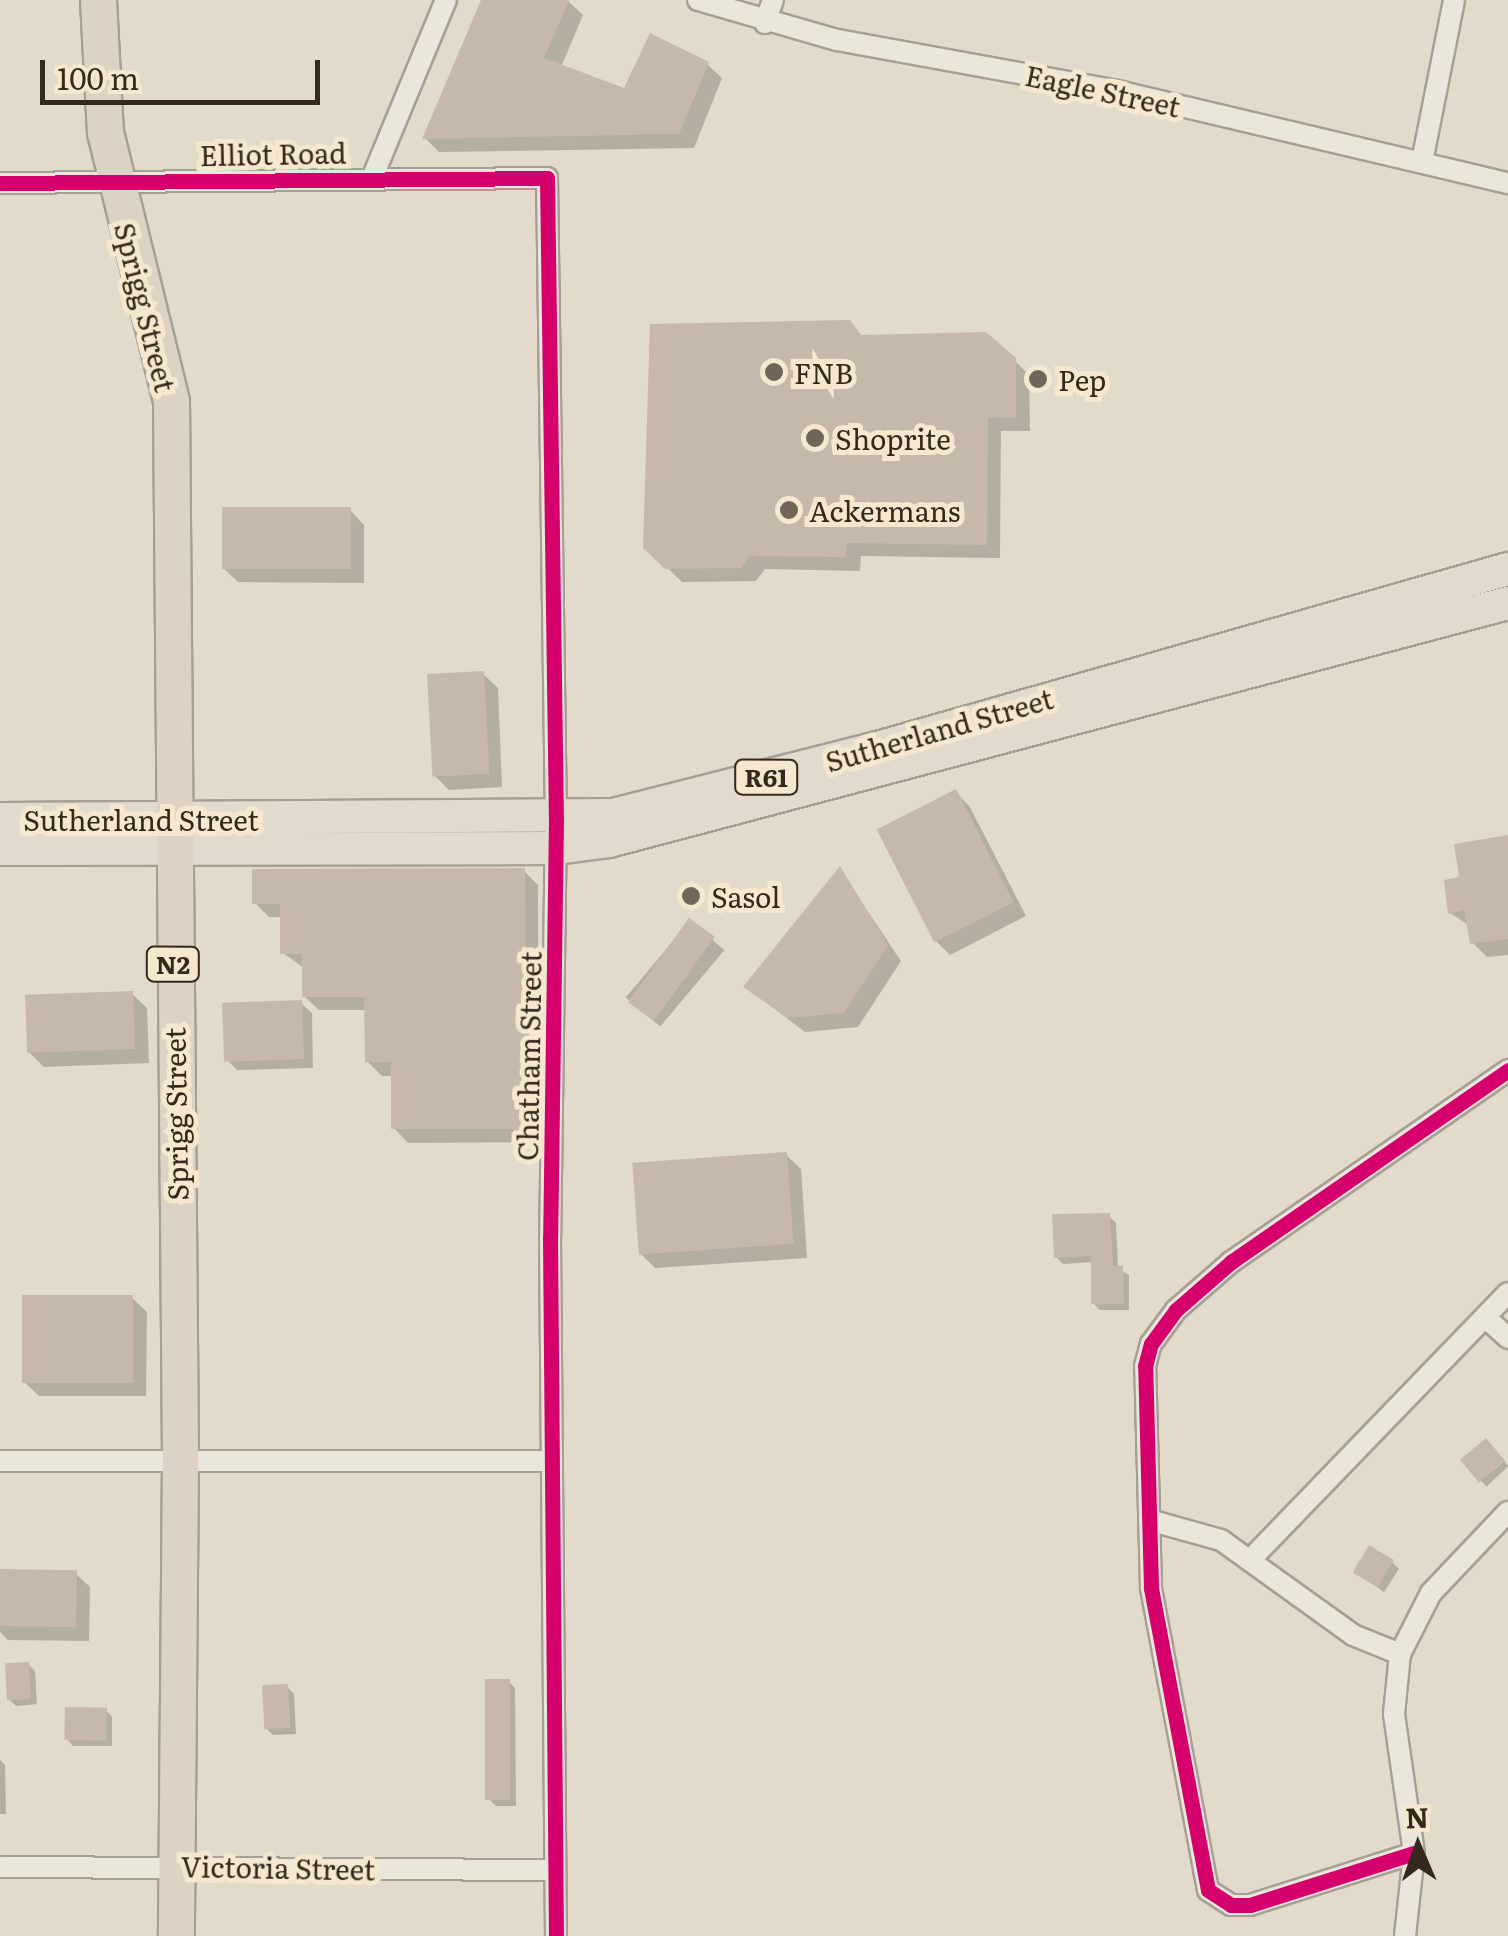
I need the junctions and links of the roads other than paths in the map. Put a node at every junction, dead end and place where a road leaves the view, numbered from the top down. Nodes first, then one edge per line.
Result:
1 (98, 0) edge
2 (446, 0) edge
3 (698, 0) edge
4 (774, 0) edge
5 (1454, 0) edge
6 (765, 23) junction
7 (1422, 162) junction
8 (373, 176) junction
9 (547, 178) joint
10 (114, 180) junction
11 (0, 183) edge
12 (1508, 184) edge
13 (1508, 569) edge
14 (1508, 603) edge
15 (0, 819) edge
16 (556, 834) junction
17 (171, 836) junction
18 (0, 849) edge
19 (1508, 1070) edge
20 (1508, 1293) edge
21 (1486, 1318) junction
22 (1508, 1338) edge
23 (0, 1461) edge
24 (552, 1461) junction
25 (180, 1462) junction
26 (1508, 1512) edge
27 (1149, 1520) junction
28 (1250, 1560) junction
29 (1400, 1654) junction
30 (1414, 1853) junction
31 (0, 1866) edge
32 (175, 1866) junction
33 (556, 1870) junction
34 (176, 1936) edge
35 (556, 1936) edge
36 (1405, 1936) edge

1 - 10 highway, Sprigg Street / N2
2 - 8 street
3 - 6 street, Eagle Street
4 - 6 street
5 - 7 street
6 - 7 street, Eagle Street
7 - 12 street, Eagle Street
8 - 9 street, Elliot Road
8 - 10 street, Elliot Road
9 - 16 street, Chatham Street
10 - 11 street, Elliot Road
10 - 17 highway, Sprigg Street / N2
13 - 16 main road, Sutherland Street / R61
14 - 16 main road, Sutherland Street / R61
15 - 17 main road, Sutherland Street / R61
16 - 17 main road, Sutherland Street / R61
16 - 24 street, Chatham Street
17 - 18 main road, Sutherland Street / R61
17 - 25 highway, Sprigg Street / N2
19 - 27 street
20 - 21 street
21 - 22 street
21 - 28 street
23 - 25 street
24 - 25 street
24 - 33 street, Chatham Street
25 - 32 highway, Sprigg Street / N2
26 - 29 street
27 - 28 street
27 - 30 street
28 - 29 street
29 - 30 street
30 - 36 street
31 - 32 street, Victoria Street
32 - 33 street, Victoria Street
32 - 34 highway, Sprigg Street / N2
33 - 35 street, Chatham Street

